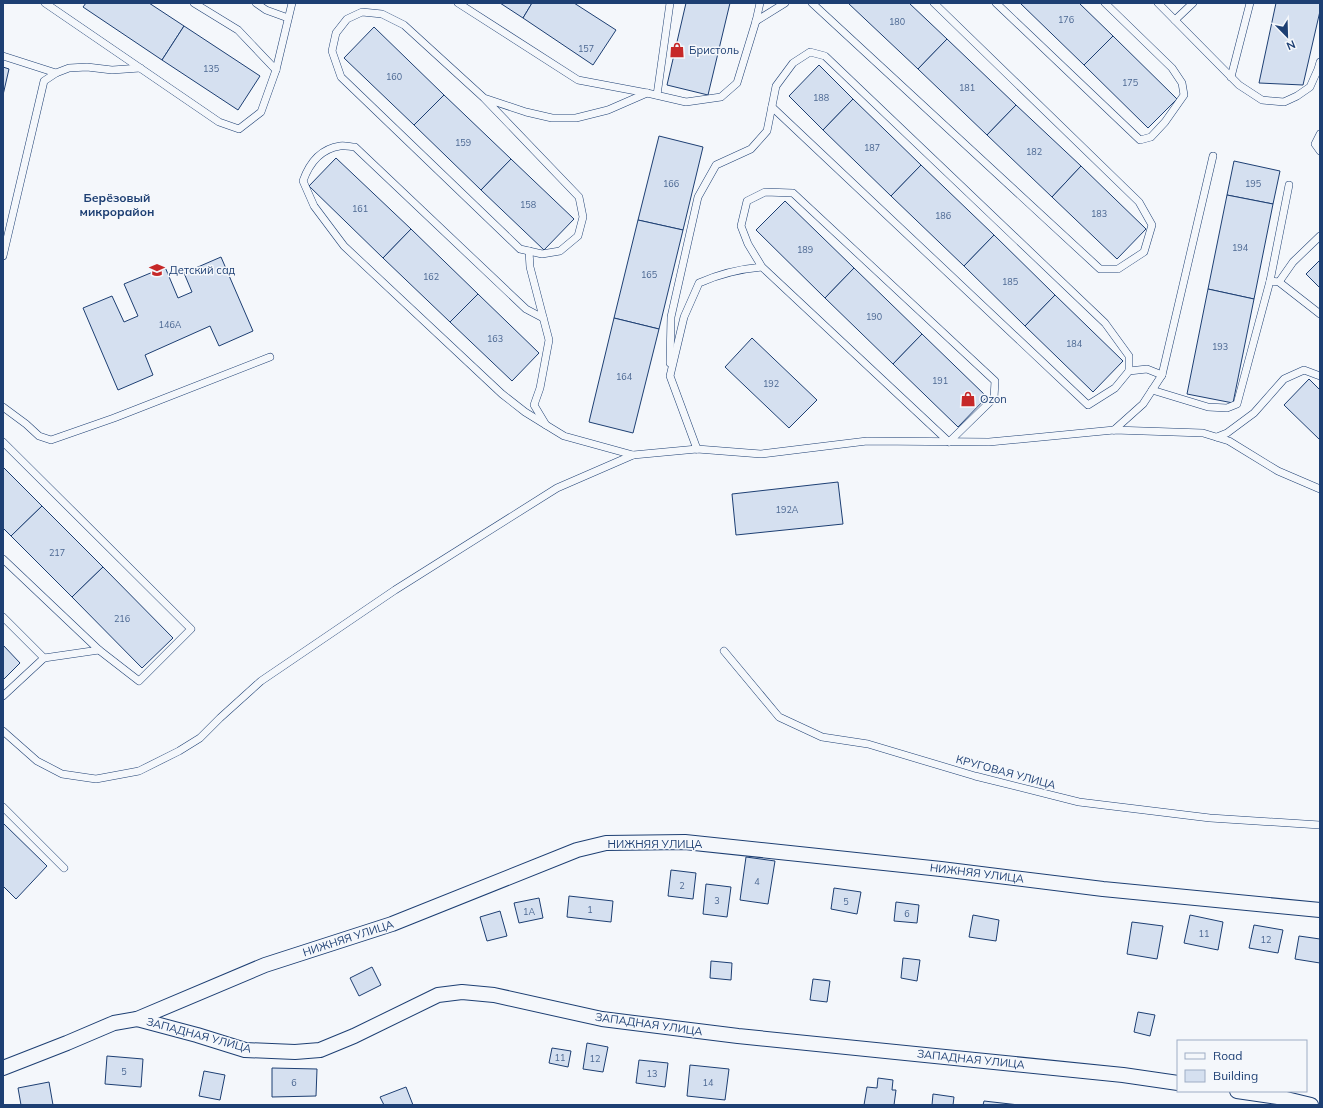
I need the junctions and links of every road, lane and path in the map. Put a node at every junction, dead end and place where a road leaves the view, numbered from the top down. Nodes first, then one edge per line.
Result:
1 (45, 3) edge
2 (194, 3) edge
3 (256, 3) edge
4 (292, 3) edge
5 (458, 3) edge
6 (670, 3) edge
7 (760, 3) edge
8 (785, 3) edge
9 (812, 3) edge
10 (934, 3) edge
11 (996, 3) edge
12 (1105, 3) edge
13 (1158, 3) edge
14 (1193, 3) edge
15 (1250, 3) edge
16 (288, 18) junction
17 (1175, 20) junction
18 (756, 21) junction
19 (3, 56) edge
20 (1319, 67) edge
21 (140, 68) junction
22 (276, 70) junction
23 (56, 73) junction
24 (1231, 77) junction
25 (647, 93) junction
26 (657, 95) junction
27 (484, 98) junction
28 (772, 107) junction
29 (1320, 134) edge
30 (1320, 151) edge
31 (1213, 156) dead end
32 (1289, 185) dead end
33 (1320, 236) edge
34 (529, 251) junction
35 (3, 256) edge
36 (762, 267) junction
37 (1270, 281) junction
38 (1279, 282) junction
39 (1320, 314) edge
40 (543, 318) junction
41 (270, 357) dead end
42 (1129, 371) junction
43 (1162, 375) junction
44 (670, 376) junction
45 (1320, 376) edge
46 (1152, 390) junction
47 (3, 407) edge
48 (546, 426) junction
49 (1114, 430) junction
50 (1217, 437) junction
51 (3, 442) edge
52 (949, 442) junction
53 (697, 449) junction
54 (633, 455) junction
55 (1320, 489) edge
56 (3, 559) edge
57 (3, 617) edge
58 (99, 650) junction
59 (724, 651) dead end
60 (44, 658) junction
61 (3, 696) edge
62 (3, 731) edge
63 (3, 807) edge
64 (1320, 825) edge
65 (64, 868) dead end
66 (1320, 910) edge
67 (137, 1019) junction
68 (3, 1068) edge
69 (1177, 1083) edge
70 (1245, 1092) edge
71 (1311, 1105) edge

1 - 21 lane
2 - 22 lane
3 - 16 lane
4 - 16 lane
5 - 25 lane
6 - 26 lane
7 - 18 lane
8 - 18 lane
9 - 10 lane
11 - 12 lane
13 - 17 lane
14 - 17 lane
15 - 24 lane
16 - 22 lane
17 - 24 lane
18 - 26 lane
19 - 23 lane
20 - 24 lane
21 - 22 lane
21 - 23 lane
23 - 35 lane
25 - 26 lane
25 - 27 lane
27 - 34 lane
27 - 34 lane
28 - 42 lane
28 - 42 lane
28 - 44 lane
29 - 30 lane
31 - 43 lane
32 - 37 lane
33 - 38 lane
34 - 40 lane
36 - 44 lane
36 - 52 lane
36 - 52 lane
37 - 38 lane
37 - 46 lane
38 - 39 lane
40 - 48 lane
40 - 48 lane
41 - 47 lane
42 - 43 lane
43 - 46 lane
44 - 53 lane
45 - 50 lane
46 - 49 lane
48 - 54 lane
49 - 50 lane
49 - 52 lane
50 - 55 lane
51 - 58 lane
52 - 53 lane
53 - 54 lane
54 - 62 lane
56 - 58 lane
57 - 60 lane
58 - 60 lane
59 - 64 lane, КРУГОВАЯ УЛИЦА
60 - 61 lane
63 - 65 lane
66 - 67 street, НИЖНЯЯ УЛИЦА
67 - 68 street, НИЖНЯЯ УЛИЦА
67 - 69 street, ЗАПАДНАЯ УЛИЦА
70 - 71 street

